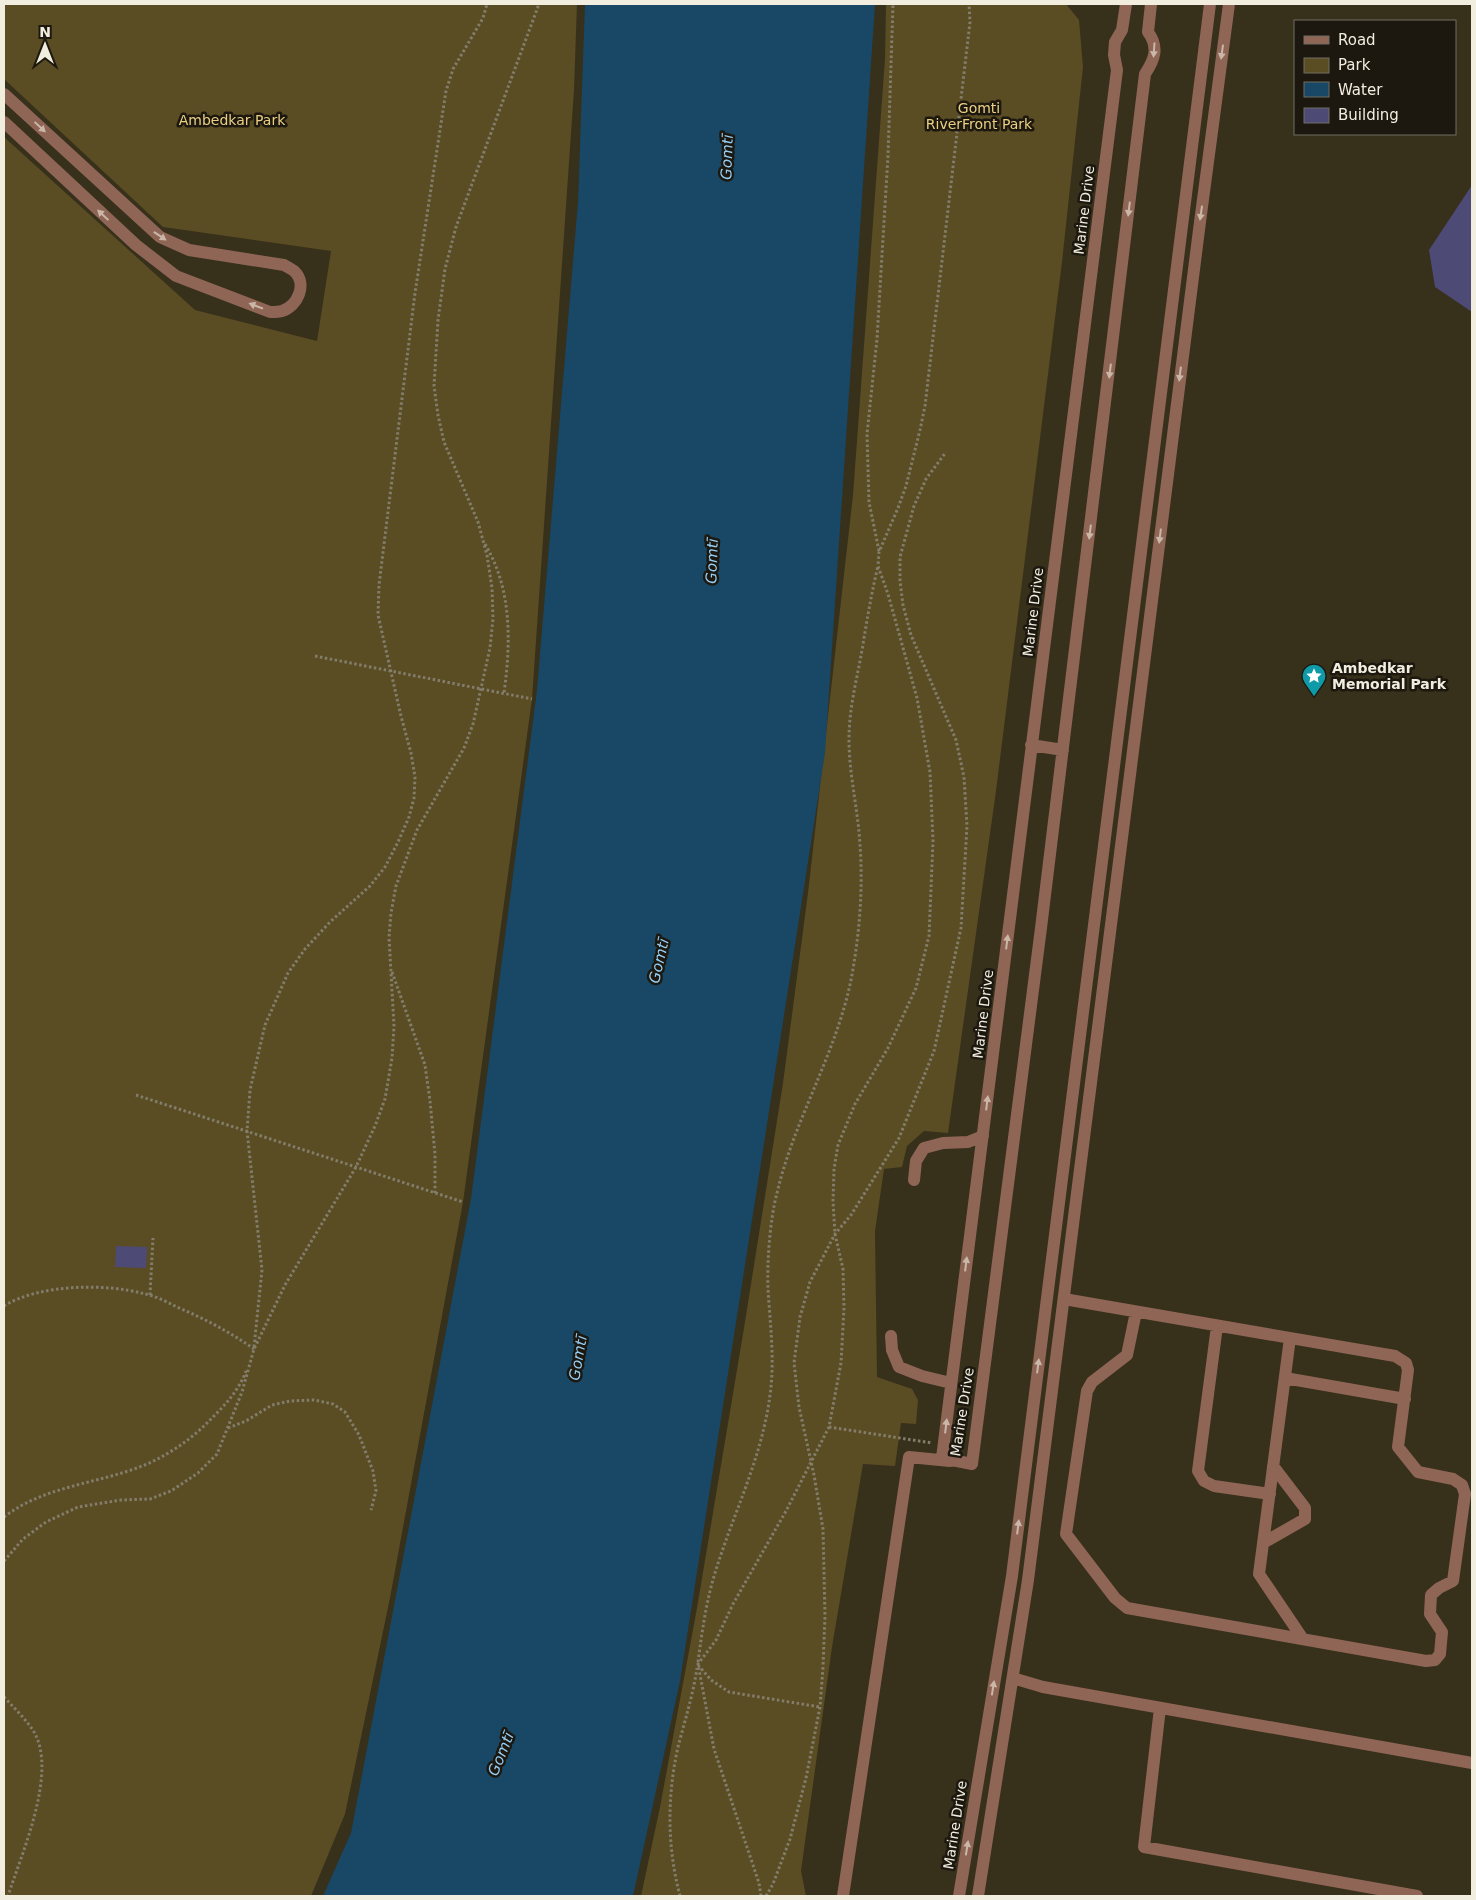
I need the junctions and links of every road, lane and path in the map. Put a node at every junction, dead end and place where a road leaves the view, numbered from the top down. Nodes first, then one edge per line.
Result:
1 (487, 4) edge
2 (540, 4) edge
3 (893, 4) edge
4 (969, 4) edge
5 (1126, 4) edge
6 (1152, 4) edge
7 (1210, 4) edge
8 (1229, 4) edge
9 (4, 94) edge
10 (4, 122) edge
11 (946, 452) dead end
12 (483, 539) junction
13 (879, 552) junction
14 (878, 566) junction
15 (314, 656) dead end
16 (391, 671) junction
17 (482, 689) junction
18 (504, 693) junction
19 (532, 699) dead end
20 (1031, 745) junction
21 (1063, 750) junction
22 (390, 967) junction
23 (136, 1095) dead end
24 (247, 1131) junction
25 (983, 1136) junction
26 (356, 1167) junction
27 (914, 1180) dead end
28 (435, 1193) junction
29 (463, 1202) dead end
30 (836, 1234) junction
31 (152, 1238) dead end
32 (150, 1295) junction
33 (1064, 1299) junction
34 (4, 1306) edge
35 (1136, 1312) junction
36 (1217, 1326) junction
37 (891, 1336) dead end
38 (1290, 1338) junction
39 (254, 1349) junction
40 (1285, 1378) junction
41 (951, 1383) junction
42 (1404, 1399) junction
43 (829, 1427) junction
44 (228, 1428) junction
45 (943, 1445) junction
46 (958, 1462) junction
47 (811, 1463) junction
48 (1274, 1466) junction
49 (1270, 1494) junction
50 (371, 1510) dead end
51 (4, 1517) edge
52 (1263, 1543) junction
53 (4, 1561) edge
54 (1303, 1639) junction
55 (698, 1664) junction
56 (1013, 1678) junction
57 (4, 1697) edge
58 (820, 1707) junction
59 (1160, 1708) junction
60 (1472, 1763) edge
61 (8, 1896) edge
62 (680, 1896) edge
63 (761, 1896) edge
64 (766, 1896) edge
65 (843, 1896) edge
66 (959, 1896) edge
67 (978, 1896) edge
68 (1417, 1896) edge

1 - 16 path
2 - 12 path
3 - 13 path
4 - 13 path
5 - 20 street, Marine Drive
6 -> 21 street, Marine Drive
66 -> 7 street, Marine Drive
8 -> 33 street
9 -> 10 street
11 - 30 path
12 - 17 path
12 - 18 path
13 - 14 path
14 - 30 path
14 - 55 path
15 - 16 path
16 - 17 path
16 - 24 path
17 - 18 path
17 - 22 path
18 - 19 path
20 - 21 street
25 -> 20 street, Marine Drive
21 - 46 street, Marine Drive
22 - 26 path
22 - 28 path
23 - 24 path
24 - 26 path
24 - 39 path
25 - 27 street
41 -> 25 street, Marine Drive
26 - 28 path
26 - 39 path
28 - 29 path
30 - 43 path
30 - 47 path
31 - 32 path
32 - 34 path
32 - 39 path
33 - 35 street
33 - 56 street
35 - 36 street
35 - 54 street
36 - 38 street
36 - 49 street
37 - 41 street
38 - 40 street
38 - 42 street
39 - 44 path
39 - 51 path
40 - 42 street
40 - 48 street
45 -> 41 street, Marine Drive
42 - 54 street
43 - 45 path
43 - 47 path
44 - 50 path
44 - 53 path
45 - 46 street, Marine Drive
46 - 65 street
47 - 55 path
47 - 58 path
48 - 49 street
48 - 52 street
49 - 52 street
52 - 54 street
55 - 58 path
55 - 62 path
55 - 63 path
56 - 59 street
56 - 67 street
57 - 61 path
58 - 64 path
59 - 60 street
59 - 68 street

